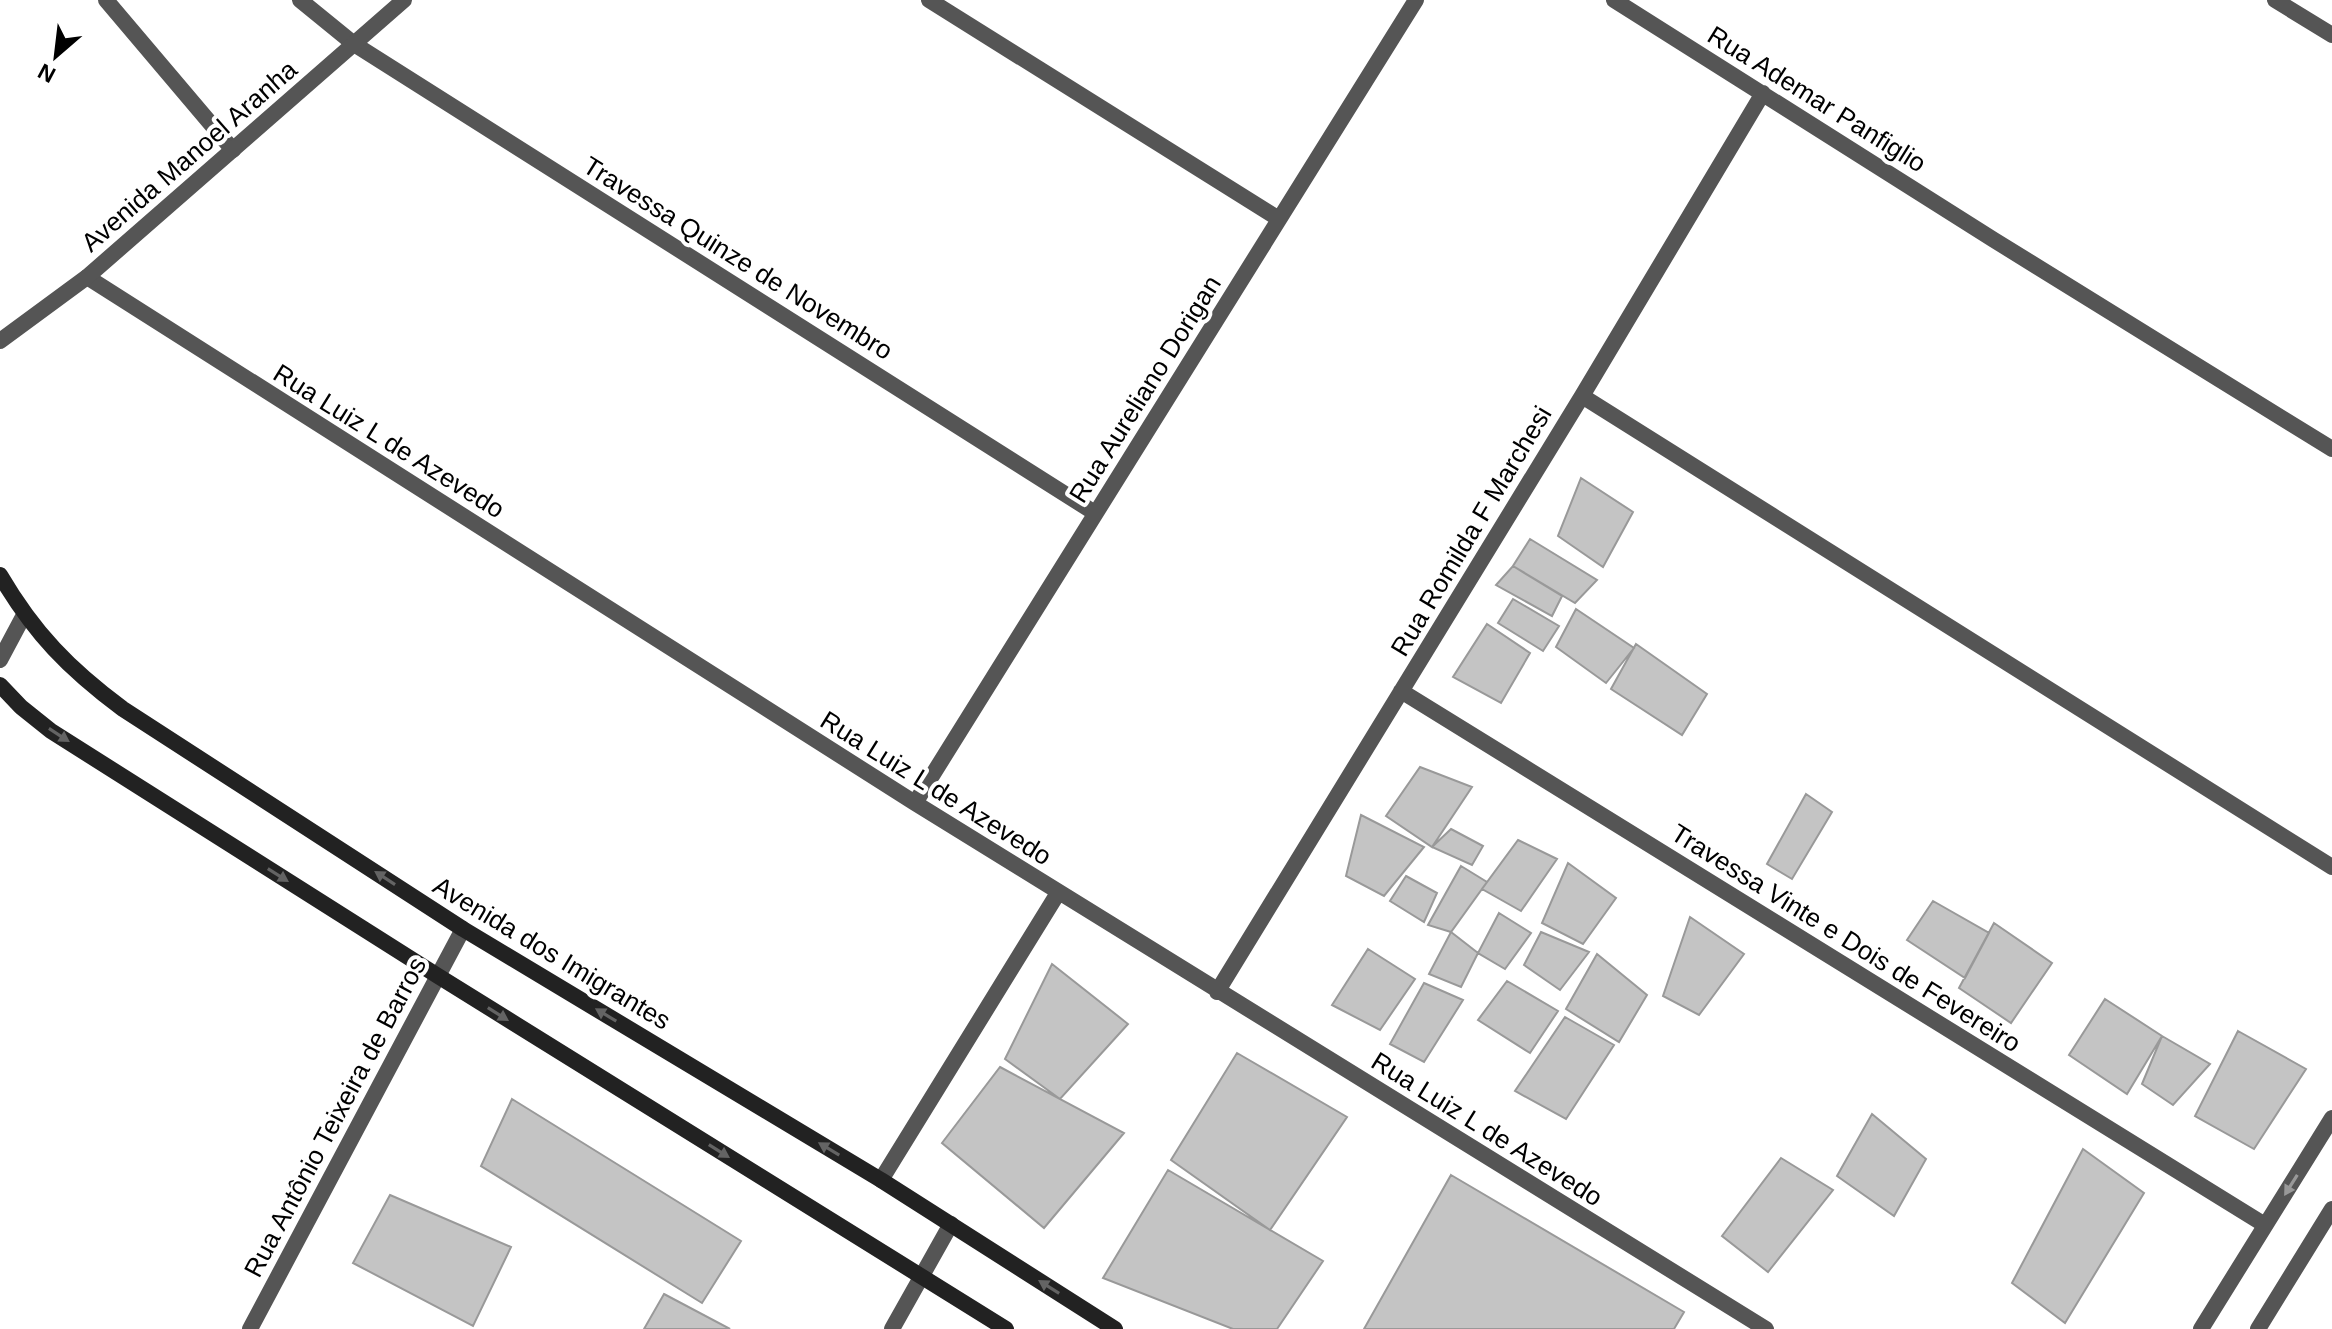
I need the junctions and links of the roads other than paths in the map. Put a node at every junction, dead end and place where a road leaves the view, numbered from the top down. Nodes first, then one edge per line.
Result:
1 (106, 0) edge
2 (300, 0) edge
3 (404, 0) edge
4 (929, 0) edge
5 (1416, 0) edge
6 (1614, 0) edge
7 (2277, 2) edge
8 (2332, 35) edge
9 (354, 44) junction
10 (1763, 93) junction
11 (233, 150) junction
12 (1279, 219) junction
13 (87, 277) junction
14 (0, 341) edge
15 (1582, 396) junction
16 (2332, 449) edge
17 (1095, 513) junction
18 (0, 575) edge
19 (24, 615) junction
20 (0, 660) edge
21 (0, 685) edge
22 (1401, 691) junction
23 (915, 803) junction
24 (2332, 867) edge
25 (1058, 893) junction
26 (463, 929) junction
27 (438, 976) junction
28 (1217, 992) junction
29 (2332, 1118) edge
30 (881, 1180) junction
31 (2332, 1209) edge
32 (951, 1224) junction
33 (2265, 1225) junction
34 (923, 1277) junction
35 (250, 1329) edge
36 (892, 1329) edge
37 (1006, 1329) edge
38 (1115, 1329) edge
39 (1766, 1329) edge
40 (2201, 1329) edge
41 (2258, 1329) edge

1 - 11 street
2 - 9 street, Travessa Quinze de Novembro
3 - 9 street, Avenida Manoel Aranha
4 - 12 street
5 - 12 street, Rua Aureliano Dorigan
6 - 10 street, Rua Ademar Panfiglio
7 - 8 street
9 - 11 street, Avenida Manoel Aranha
9 - 17 street, Travessa Quinze de Novembro
10 - 15 street, Rua Romilda F Marchesi
10 - 16 street, Rua Ademar Panfiglio
11 - 13 street, Avenida Manoel Aranha
12 - 17 street, Rua Aureliano Dorigan
13 - 14 street, Avenida Manoel Aranha
13 - 23 street, Rua Luiz L de Azevedo
15 - 22 street, Rua Romilda F Marchesi
15 - 24 street
17 - 23 street, Rua Aureliano Dorigan
18 - 19 main road, Avenida dos Imigrantes
19 - 20 street
26 -> 19 main road, Avenida dos Imigrantes
21 -> 27 main road
22 - 28 street, Rua Romilda F Marchesi
22 - 33 street, Travessa Vinte e Dois de Fevereiro
23 - 25 street, Rua Luiz L de Azevedo
25 - 28 street, Rua Luiz L de Azevedo
25 - 30 street
26 - 27 street, Rua Antônio Teixeira de Barros
30 -> 26 main road, Avenida dos Imigrantes
27 -> 34 main road
27 - 35 street, Rua Antônio Teixeira de Barros
28 - 39 street, Rua Luiz L de Azevedo
29 -> 33 street
30 - 32 main road, Avenida dos Imigrantes
31 - 41 street
32 - 34 street
38 -> 32 main road, Avenida dos Imigrantes
33 - 40 street
34 - 36 street
34 - 37 main road

